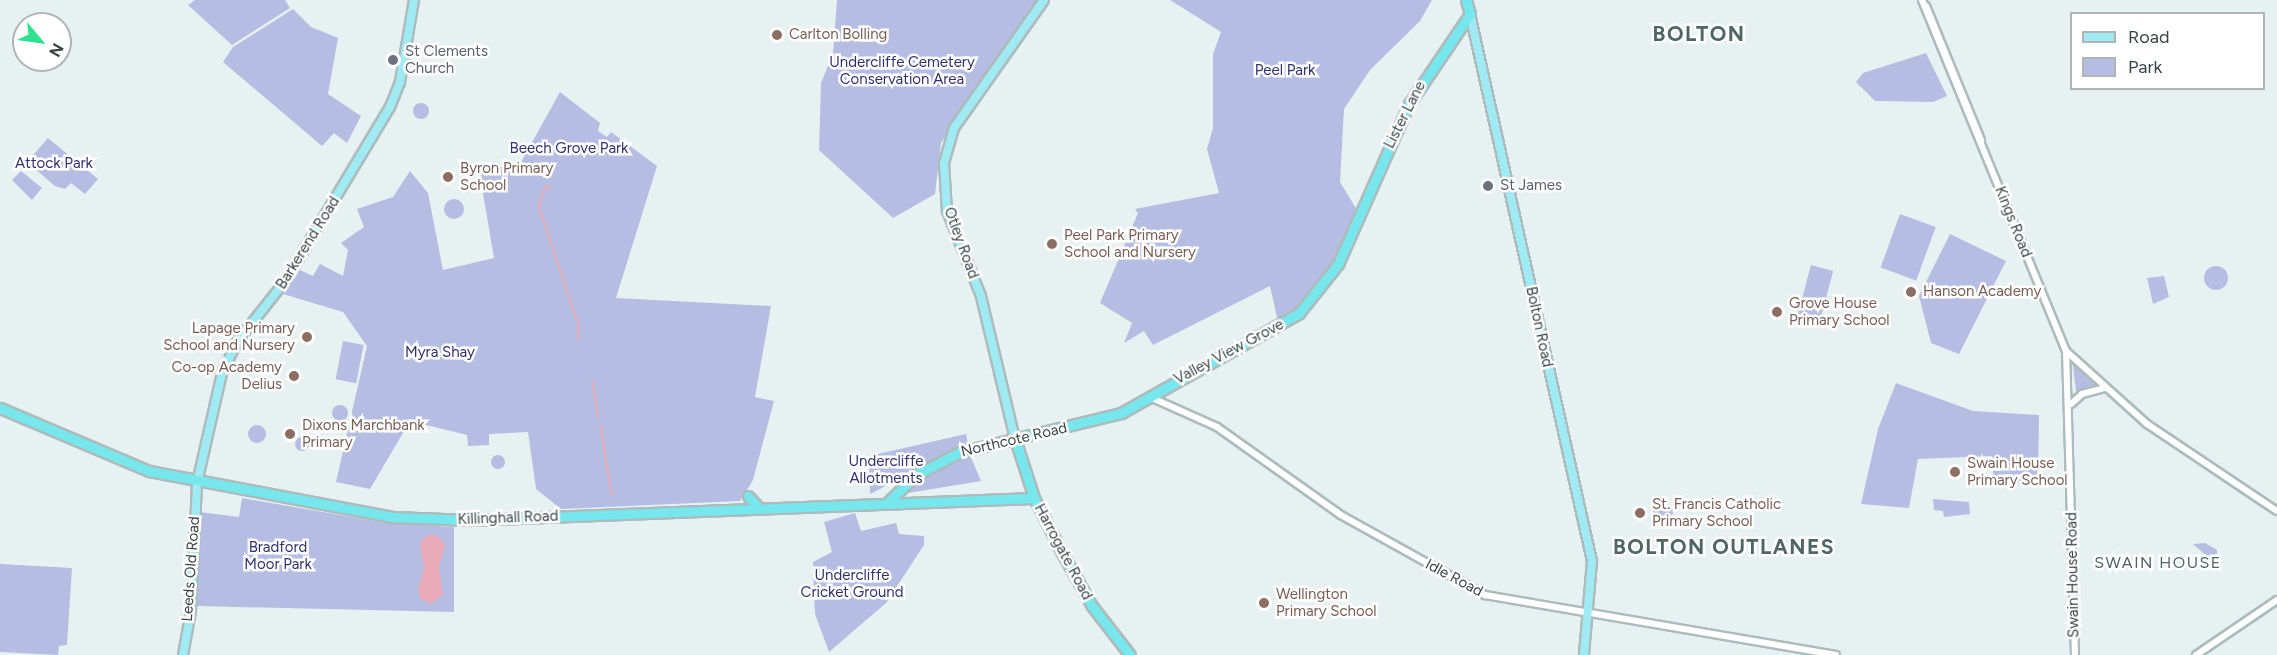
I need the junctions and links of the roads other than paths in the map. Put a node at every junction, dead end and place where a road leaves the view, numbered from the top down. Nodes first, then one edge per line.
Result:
1 (414, 0) edge
2 (1044, 0) edge
3 (1465, 0) edge
4 (1922, 0) edge
5 (1470, 14) junction
6 (1461, 26) junction
7 (1474, 32) junction
8 (1362, 212) joint
9 (2066, 351) junction
10 (2105, 388) junction
11 (1149, 397) junction
12 (2071, 404) junction
13 (0, 408) edge
14 (1015, 439) junction
15 (197, 483) junction
16 (748, 496) dead end
17 (1034, 498) junction
18 (889, 501) junction
19 (759, 508) junction
20 (2277, 512) edge
21 (2277, 600) edge
22 (1589, 617) junction
23 (183, 655) edge
24 (1130, 655) edge
25 (1584, 655) edge
26 (1836, 655) edge
27 (2075, 655) edge
28 (2196, 655) edge

1 - 15 main road, Barkerend Road
2 - 14 main road, Otley Road
3 - 5 highway, Bolton Road
3 - 6 highway, Lister Lane
4 - 9 street, Kings Road
5 - 6 highway, Lister Lane
5 - 7 main road, Bolton Road
6 - 7 main road
6 - 8 highway, Lister Lane
7 - 22 main road, Bolton Road
8 - 11 highway, Valley View Grove
9 - 10 street, Kings Road
9 - 12 street, Swain House Road
10 - 12 street
10 - 20 street, Kings Road
11 - 14 highway, Northcote Road
11 - 22 street, Idle Road
12 - 27 street, Swain House Road
13 - 15 highway, Killinghall Road
14 - 17 highway, Harrogate Road
14 - 18 highway, Northcote Road
15 - 19 highway, Killinghall Road
15 - 23 main road, Leeds Old Road
16 - 19 highway
17 - 18 highway, Killinghall Road
17 - 24 highway, Harrogate Road
18 - 19 highway, Killinghall Road
21 - 28 street
22 - 25 main road, Bolton Road
22 - 26 street, Idle Road

